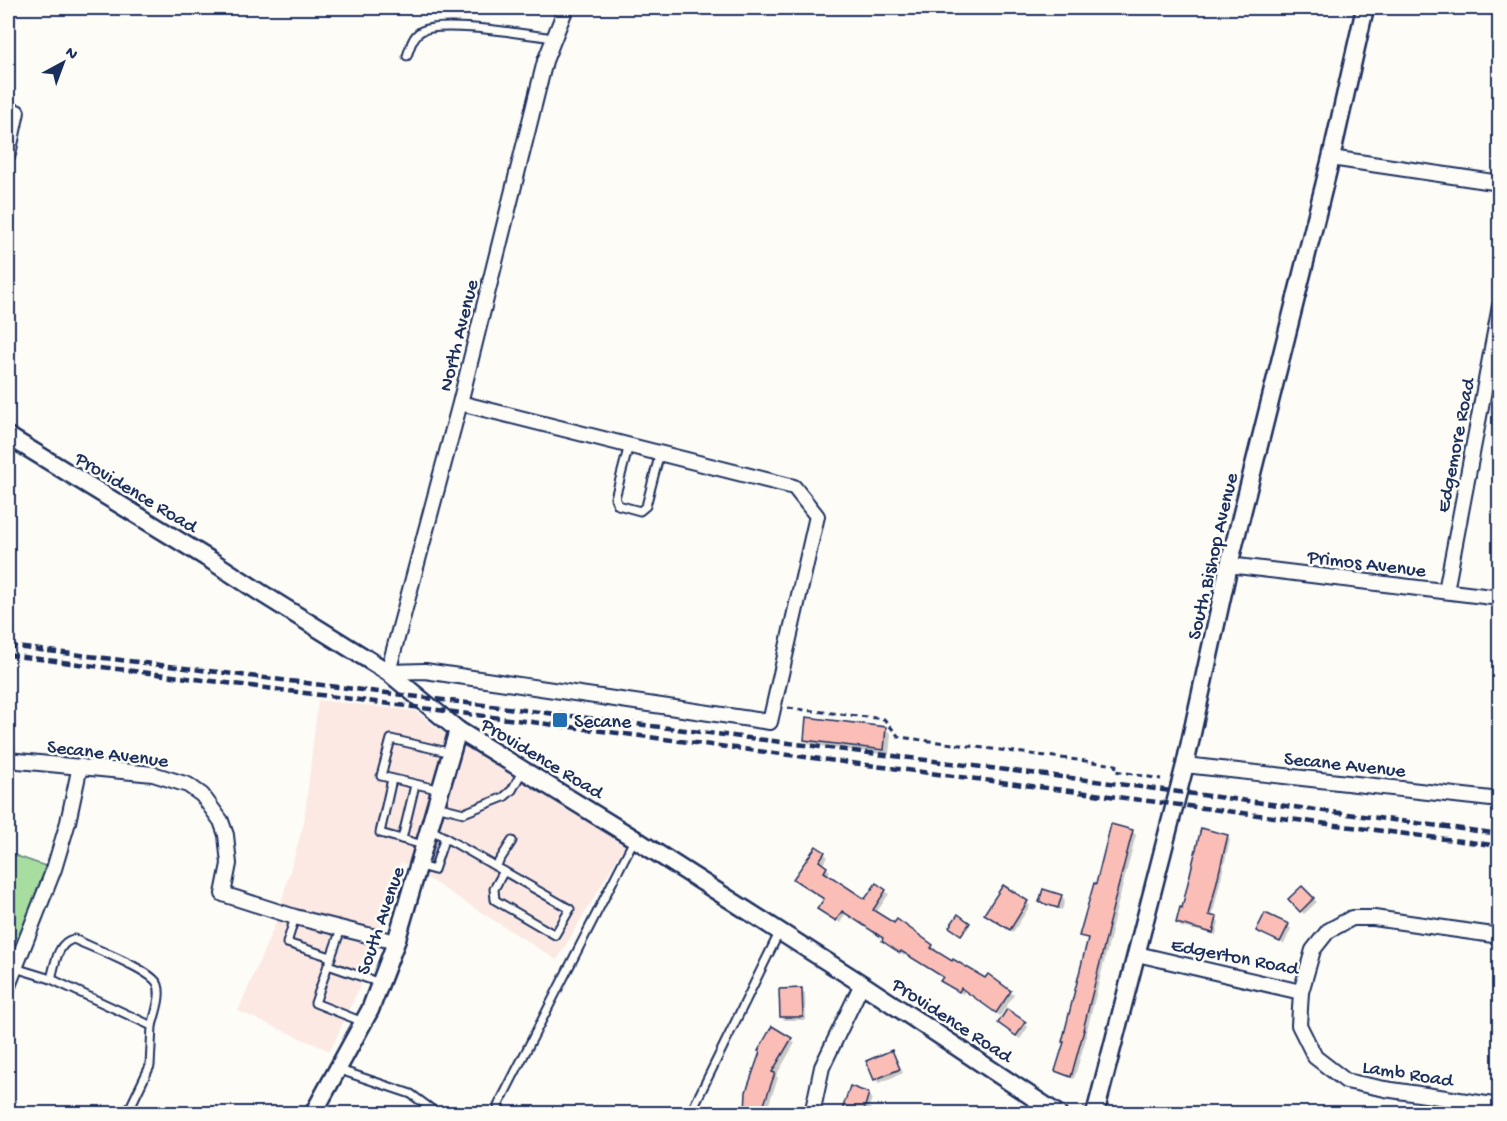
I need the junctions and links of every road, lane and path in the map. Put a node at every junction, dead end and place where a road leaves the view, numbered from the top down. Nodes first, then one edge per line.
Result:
1 (566, 8) edge
2 (1365, 8) edge
3 (554, 38) junction
4 (407, 56) dead end
5 (17, 112) dead end
6 (8, 154) edge
7 (1331, 158) junction
8 (1500, 183) edge
9 (1500, 306) edge
10 (460, 403) junction
11 (8, 436) edge
12 (629, 445) junction
13 (660, 453) junction
14 (1229, 565) junction
15 (1446, 591) junction
16 (1500, 598) edge
17 (388, 672) junction
18 (774, 706) junction
19 (458, 730) junction
20 (452, 753) junction
21 (8, 760) edge
22 (1185, 765) junction
23 (80, 766) junction
24 (523, 770) junction
25 (392, 779) junction
26 (1161, 779) dead end
27 (415, 785) junction
28 (439, 798) junction
29 (1500, 800) edge
30 (430, 829) junction
31 (445, 837) junction
32 (402, 839) junction
33 (635, 839) junction
34 (512, 841) dead end
35 (425, 846) junction
36 (419, 866) junction
37 (496, 866) junction
38 (504, 871) junction
39 (295, 917) junction
40 (341, 929) junction
41 (780, 931) junction
42 (1500, 936) edge
43 (396, 942) junction
44 (1137, 954) junction
45 (330, 961) junction
46 (15, 968) junction
47 (51, 979) junction
48 (380, 983) junction
49 (862, 984) junction
50 (8, 986) edge
51 (1301, 992) junction
52 (363, 1022) junction
53 (152, 1026) junction
54 (337, 1069) junction
55 (1500, 1106) edge
56 (127, 1113) edge
57 (313, 1113) edge
58 (438, 1113) edge
59 (501, 1113) edge
60 (690, 1113) edge
61 (812, 1113) edge
62 (1058, 1113) edge
63 (1095, 1113) edge

1 - 3 street, North Avenue
2 - 7 street, South Bishop Avenue
3 - 4 lane
3 - 10 street, North Avenue
5 - 6 street
7 - 8 street
7 - 14 street, South Bishop Avenue
9 - 15 street, Edgemore Road
10 - 12 street
10 - 17 street, North Avenue
11 - 17 street, Providence Road
12 - 13 street
12 - 13 lane
13 - 18 street
14 - 15 street, Primos Avenue
14 - 22 street, South Bishop Avenue
15 - 16 street, Primos Avenue
17 - 18 street
17 - 19 street, Providence Road
18 - 26 path
19 - 20 street, South Avenue
19 - 24 street, Providence Road
20 - 25 lane
20 - 28 street, South Avenue
21 - 23 street, Secane Avenue
22 - 29 street, Secane Avenue
22 - 44 street, South Bishop Avenue
23 - 39 street, Secane Avenue
23 - 46 street
24 - 28 lane
24 - 33 street, Providence Road
25 - 27 lane
25 - 32 lane
27 - 28 lane
27 - 32 lane
28 - 30 street, South Avenue
30 - 31 lane
30 - 35 street, South Avenue
31 - 36 lane
31 - 37 lane
32 - 35 lane
33 - 41 street, Providence Road
33 - 59 lane
34 - 37 lane
35 - 36 street, South Avenue
36 - 43 street, South Avenue
37 - 38 lane
38 - 38 lane
39 - 40 street, Secane Avenue
39 - 45 lane
40 - 43 street, Secane Avenue
40 - 45 lane
41 - 49 street, Providence Road
41 - 60 lane
42 - 51 street, Edgerton Road
43 - 48 street, South Avenue
44 - 51 street, Edgerton Road
44 - 63 street, South Bishop Avenue
45 - 48 lane
45 - 52 lane
46 - 47 lane
46 - 50 street
47 - 53 lane
47 - 53 lane
48 - 52 street, South Avenue
49 - 61 street
49 - 62 street, Providence Road
51 - 55 street, Lamb Road
52 - 54 street, South Avenue
53 - 56 lane
54 - 57 street, South Avenue
54 - 58 lane

